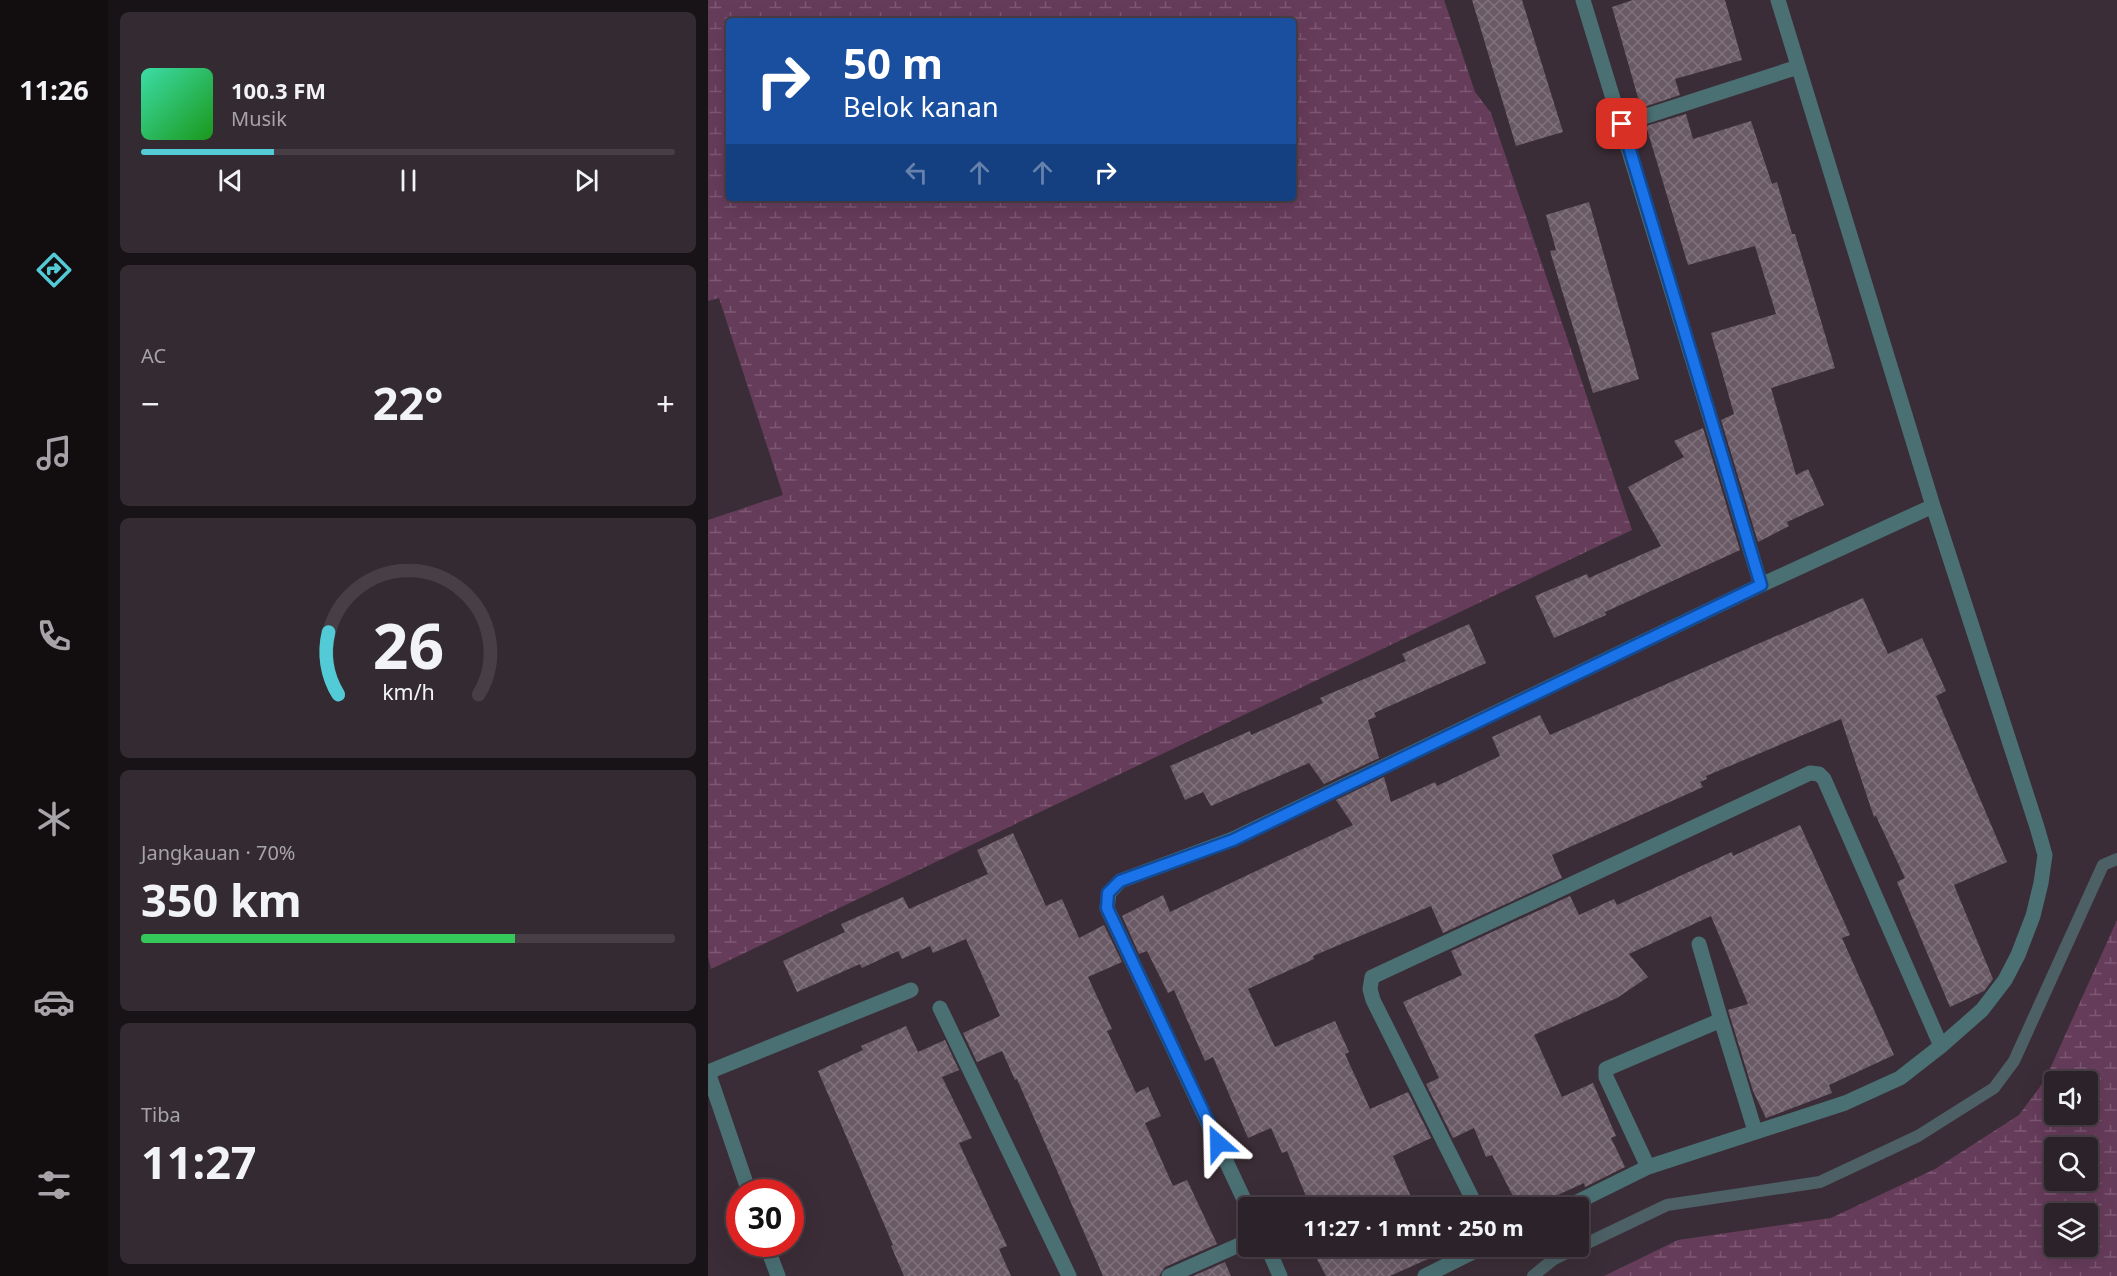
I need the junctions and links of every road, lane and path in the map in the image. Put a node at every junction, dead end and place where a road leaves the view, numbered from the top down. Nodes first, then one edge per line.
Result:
1 (1583, 0) edge
2 (1778, 0) edge
3 (1798, 67) junction
4 (1622, 124) junction
5 (1933, 506) junction
6 (1761, 585) junction
7 (1699, 944) dead end
8 (911, 990) dead end
9 (940, 1008) dead end
10 (1721, 1020) junction
11 (1941, 1046) junction
12 (708, 1072) edge
13 (1755, 1131) junction
14 (1648, 1167) junction
15 (745, 1179) edge
16 (1243, 1197) edge
17 (1472, 1197) edge
18 (1587, 1197) edge
19 (1238, 1245) edge
20 (771, 1257) edge
21 (1272, 1257) edge
22 (1463, 1257) edge
23 (778, 1276) edge
24 (1069, 1276) edge
25 (1169, 1276) edge
26 (1280, 1276) edge
27 (1425, 1276) edge

1 - 4 street
2 - 3 street
3 - 4 street
3 - 5 street
4 - 6 street
5 - 6 street
5 - 11 street
6 - 16 street
7 - 10 street
8 - 12 street
9 - 24 street
10 - 13 street
10 - 14 street
11 - 13 street
11 - 17 street
12 - 15 street
13 - 14 street
14 - 18 street
19 - 25 street
20 - 23 street
21 - 26 street
22 - 27 street

